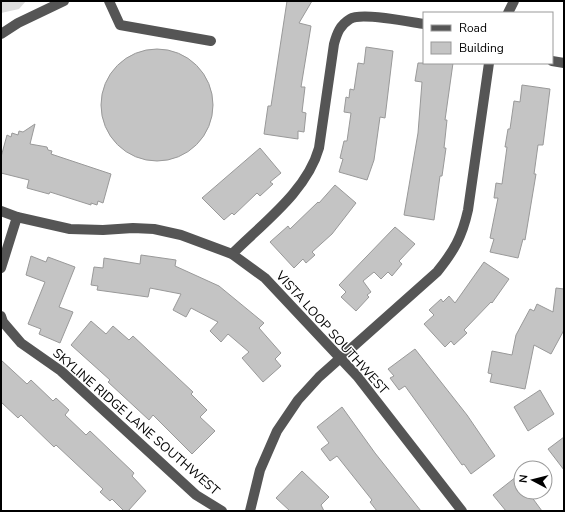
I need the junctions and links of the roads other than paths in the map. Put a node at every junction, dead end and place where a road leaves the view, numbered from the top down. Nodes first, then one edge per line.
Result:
1 (64, 1) edge
2 (109, 1) edge
3 (514, 1) edge
4 (508, 12) edge
5 (423, 24) edge
6 (1, 34) edge
7 (212, 41) dead end
8 (553, 61) edge
9 (564, 63) edge
10 (489, 64) edge
11 (1, 211) edge
12 (18, 218) junction
13 (232, 254) junction
14 (1, 268) edge
15 (1, 316) edge
16 (340, 358) junction
17 (222, 511) edge
18 (250, 511) edge
19 (462, 511) edge

1 - 6 street
2 - 7 street
3 - 4 street
5 - 13 street
8 - 9 street
10 - 16 street
11 - 12 street, VISTA LOOP SOUTHWEST
12 - 13 street, VISTA LOOP SOUTHWEST
12 - 14 street
13 - 16 street, VISTA LOOP SOUTHWEST
15 - 17 street, SKYLINE RIDGE LANE SOUTHWEST
16 - 18 street
16 - 19 street, VISTA LOOP SOUTHWEST

